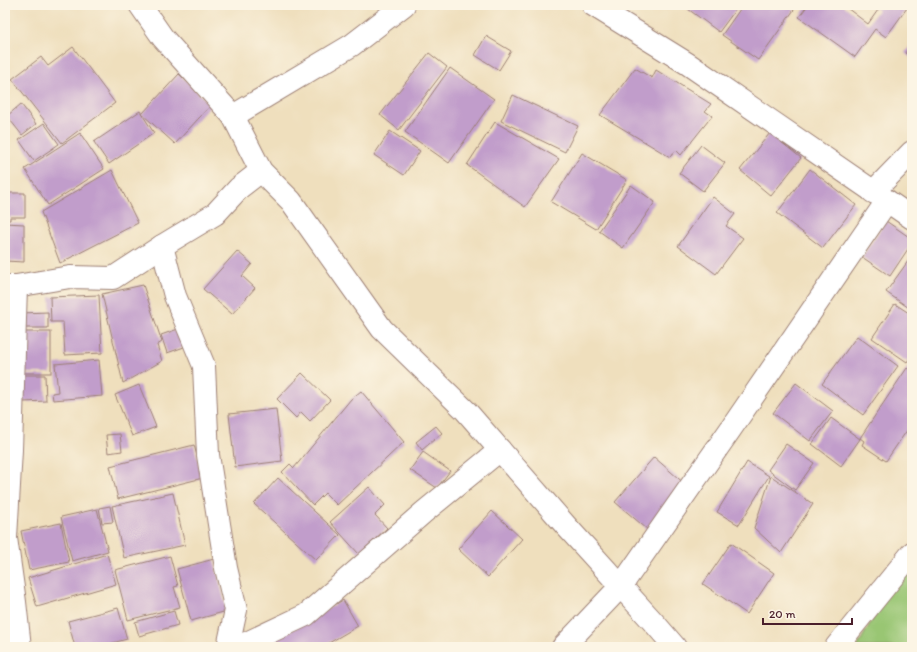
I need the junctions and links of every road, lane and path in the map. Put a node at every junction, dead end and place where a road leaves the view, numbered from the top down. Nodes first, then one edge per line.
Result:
1 (140, 5) edge
2 (404, 5) edge
3 (593, 5) edge
4 (233, 116) junction
5 (912, 152) edge
6 (262, 171) junction
7 (880, 196) junction
8 (912, 218) edge
9 (162, 246) junction
10 (10, 286) edge
11 (500, 450) junction
12 (912, 553) edge
13 (621, 586) junction
14 (20, 647) edge
15 (228, 647) edge
16 (238, 647) edge
17 (563, 647) edge
18 (674, 647) edge
19 (836, 647) edge

1 - 4 street
2 - 4 street
3 - 7 street
4 - 6 street
5 - 7 street
6 - 9 street
6 - 11 street
7 - 8 street
7 - 13 street
9 - 10 street
9 - 15 street
10 - 14 street
11 - 13 street
11 - 16 street
12 - 19 street
13 - 17 street
13 - 18 street

